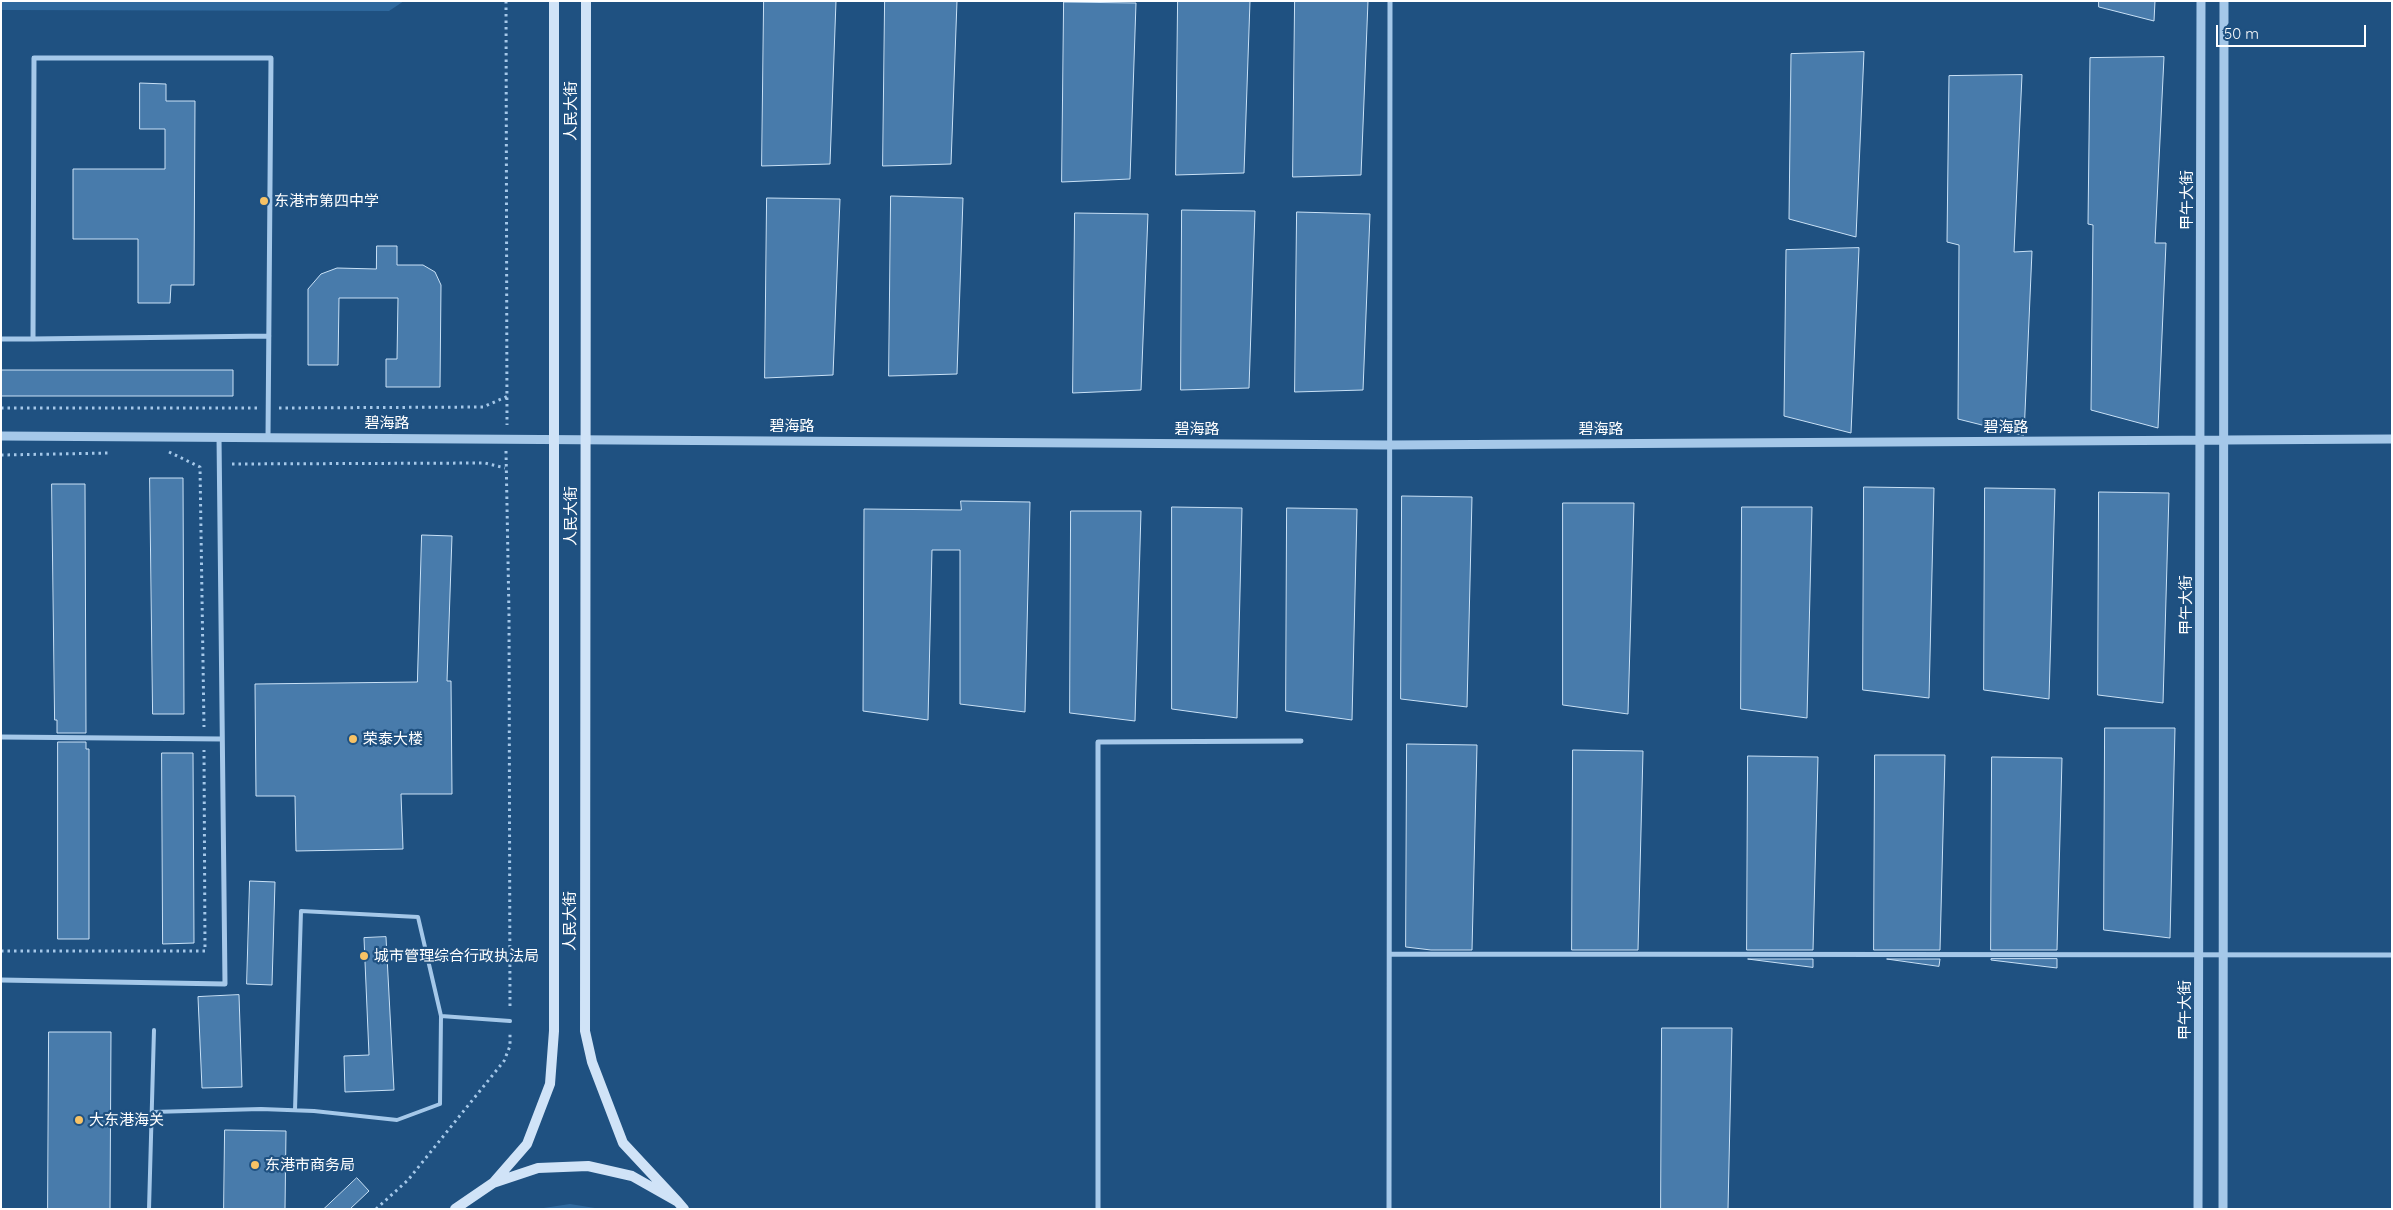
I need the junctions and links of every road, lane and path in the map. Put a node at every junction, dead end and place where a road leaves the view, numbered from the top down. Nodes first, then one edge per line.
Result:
1 (506, 1) edge
2 (554, 1) edge
3 (586, 1) edge
4 (1390, 1) edge
5 (2201, 1) edge
6 (2224, 1) edge
7 (269, 336) junction
8 (1, 339) edge
9 (33, 339) junction
10 (1, 436) edge
11 (219, 436) junction
12 (268, 436) junction
13 (507, 438) junction
14 (554, 438) junction
15 (586, 438) junction
16 (2200, 439) junction
17 (2223, 439) junction
18 (2392, 439) edge
19 (1390, 444) junction
20 (160, 452) dead end
21 (120, 453) dead end
22 (1, 455) edge
23 (219, 464) junction
24 (200, 467) junction
25 (505, 468) junction
26 (1, 737) edge
27 (222, 739) junction
28 (204, 740) junction
29 (1300, 741) dead end
30 (1, 951) edge
31 (1390, 954) junction
32 (2223, 954) junction
33 (2199, 955) junction
34 (2392, 955) edge
35 (1, 980) edge
36 (441, 1016) junction
37 (510, 1021) junction
38 (154, 1030) dead end
39 (295, 1110) junction
40 (152, 1112) junction
41 (493, 1183) junction
42 (681, 1205) edge
43 (149, 1209) edge
44 (376, 1209) edge
45 (455, 1209) edge
46 (1098, 1209) edge
47 (1389, 1209) edge
48 (2198, 1209) edge
49 (2223, 1209) edge

1 - 13 path
2 - 14 main road, 人民大街
3 - 15 main road, 人民大街
4 - 19 street
5 - 16 street, 甲午大街
6 - 17 street
7 - 9 street
7 - 9 street
7 - 12 street
8 - 9 street
10 - 11 street, 碧海路
11 - 12 street, 碧海路
11 - 23 street
12 - 13 street, 碧海路
13 - 14 street, 碧海路
13 - 25 path
14 - 15 street, 碧海路
14 - 41 main road, 人民大街
15 - 19 street, 碧海路
15 - 42 main road, 人民大街
16 - 17 street, 碧海路
16 - 19 street, 碧海路
16 - 33 street, 甲午大街
17 - 18 street, 碧海路
17 - 32 street
19 - 31 street
20 - 24 path
21 - 22 path
23 - 24 path
23 - 25 path
23 - 27 street
24 - 28 path
25 - 37 path
26 - 28 street
27 - 28 street
27 - 35 street
28 - 30 path
29 - 46 street
31 - 33 street
31 - 47 street
32 - 33 street
32 - 34 street
32 - 49 street
33 - 48 street, 甲午大街
36 - 37 lane
36 - 39 lane
36 - 39 lane
37 - 44 path
38 - 40 lane
39 - 40 lane
40 - 43 lane
41 - 42 main road
41 - 45 main road

